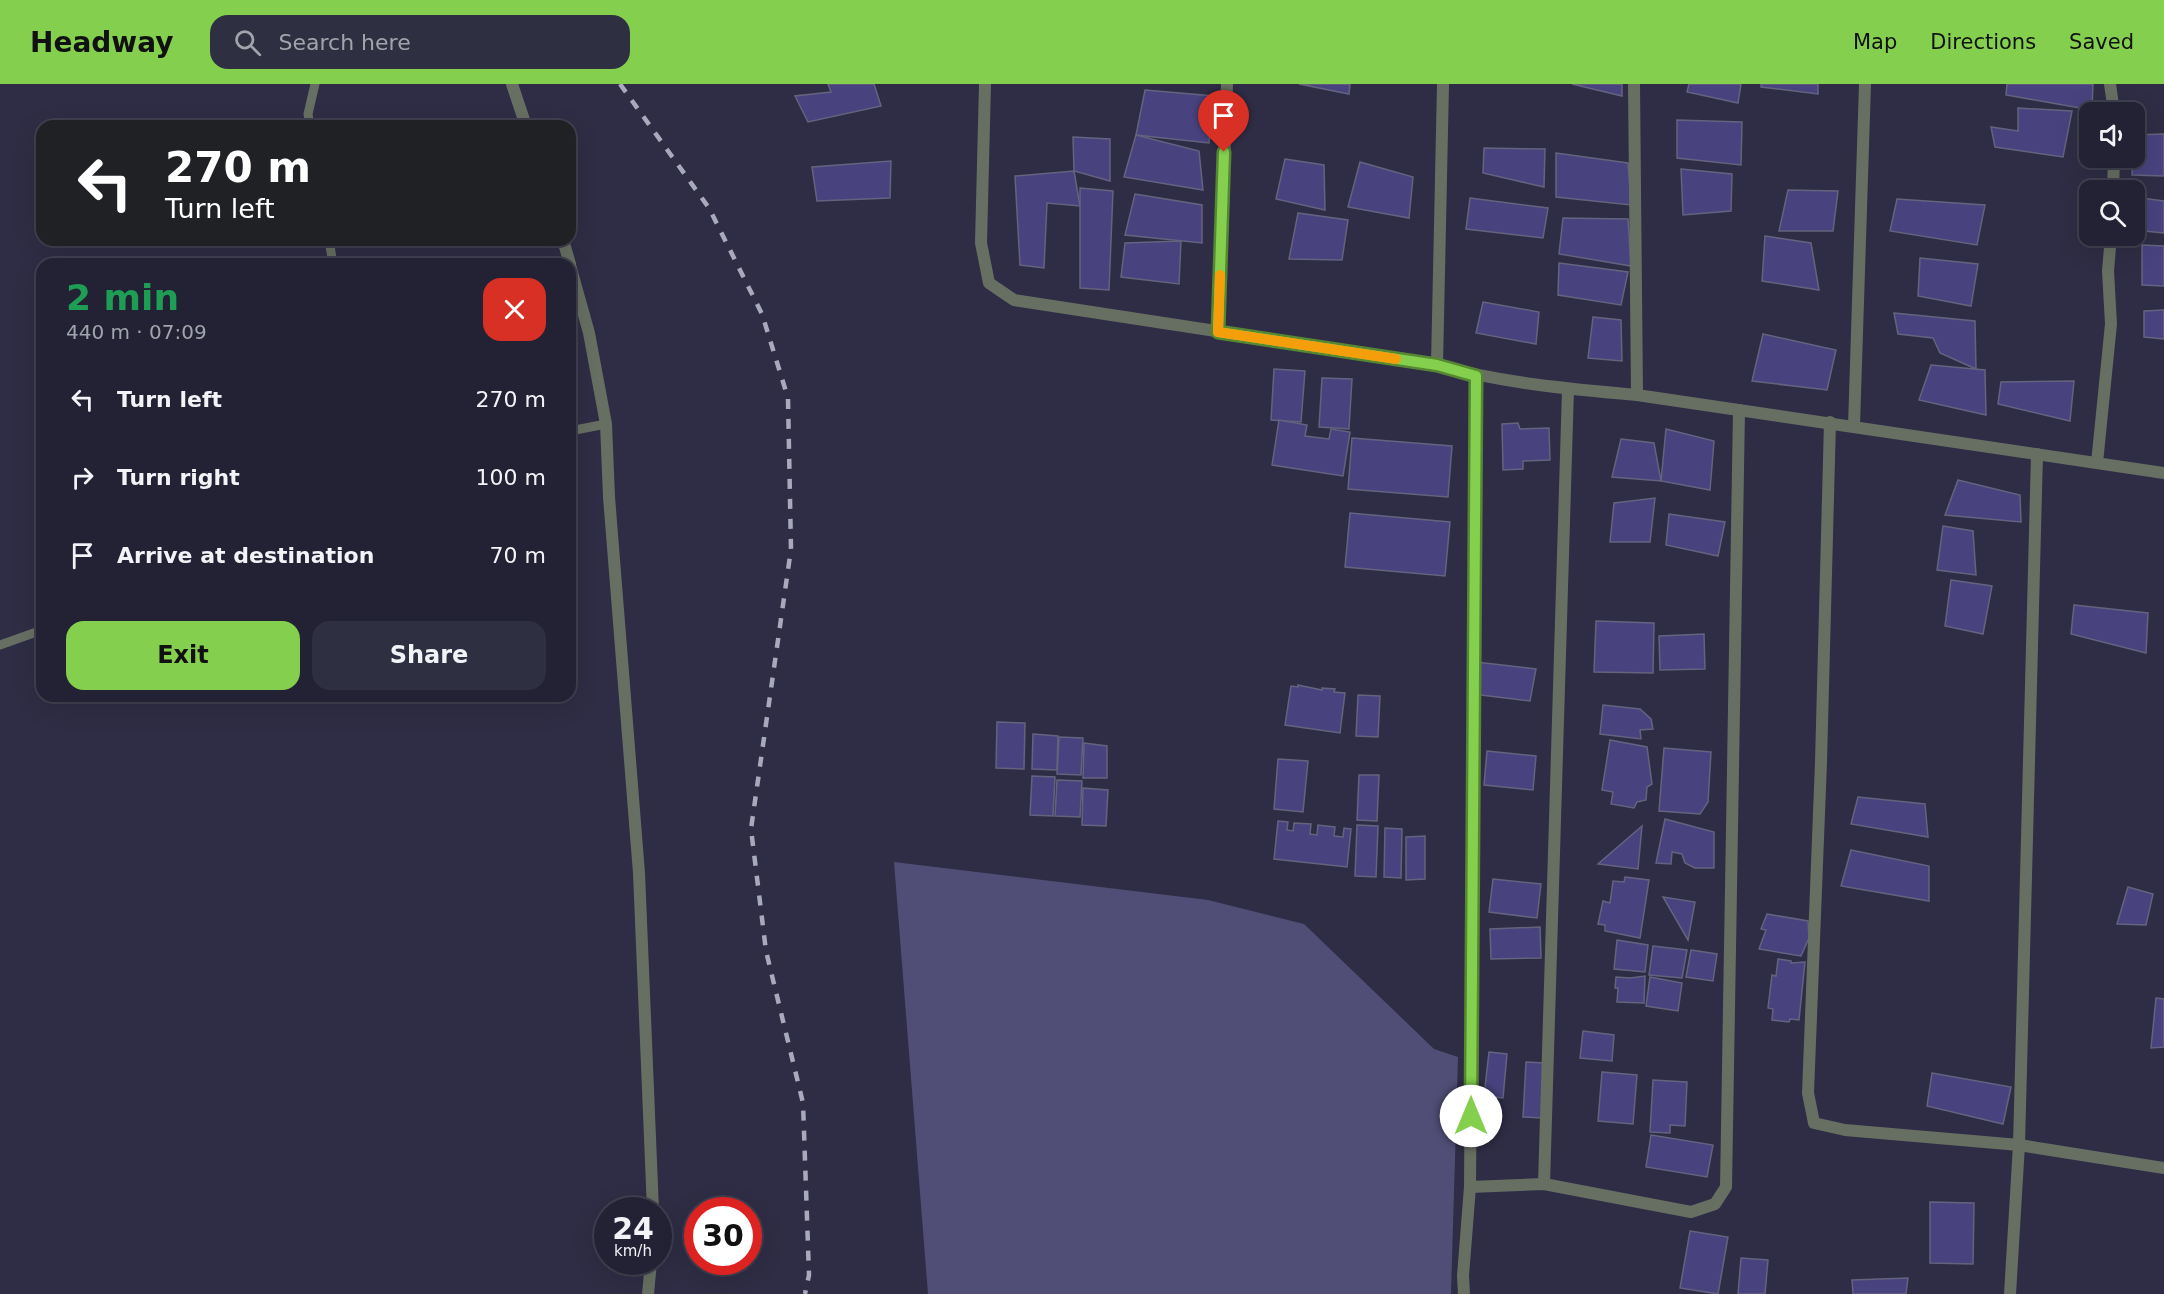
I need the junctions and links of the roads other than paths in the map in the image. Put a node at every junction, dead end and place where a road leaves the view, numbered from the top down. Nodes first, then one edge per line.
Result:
1 (315, 84) edge
2 (512, 84) edge
3 (985, 84) edge
4 (1227, 84) edge
5 (1443, 84) edge
6 (1634, 84) edge
7 (1865, 84) edge
8 (2110, 84) edge
9 (2113, 102) edge
10 (309, 120) edge
11 (524, 120) edge
12 (2109, 246) edge
13 (576, 286) edge
14 (1218, 332) junction
15 (1437, 365) junction
16 (1476, 376) junction
17 (1568, 389) junction
18 (1637, 395) junction
19 (1739, 410) junction
20 (1830, 422) junction
21 (606, 424) junction
22 (1854, 426) junction
23 (576, 430) edge
24 (2037, 454) junction
25 (2097, 463) junction
26 (2164, 473) edge
27 (36, 632) edge
28 (0, 645) edge
29 (2019, 1146) junction
30 (2164, 1168) edge
31 (1544, 1184) junction
32 (1470, 1187) junction
33 (653, 1197) edge
34 (650, 1275) edge
35 (648, 1294) edge
36 (1464, 1294) edge
37 (2010, 1294) edge

1 - 10 lane
2 - 11 street
3 - 14 street
4 - 14 street
5 - 15 street
6 - 18 street
7 - 22 street
8 - 9 street
12 - 25 street
13 - 21 street
14 - 15 street
15 - 16 street
16 - 17 street
16 - 32 street
17 - 18 street
17 - 31 street
18 - 19 street
19 - 20 street
19 - 31 street
20 - 22 street
20 - 29 street
21 - 23 lane
21 - 33 street
22 - 24 street
24 - 25 street
24 - 29 street
25 - 26 street
27 - 28 lane
29 - 30 street
29 - 37 street
31 - 32 street
32 - 36 street
34 - 35 street

